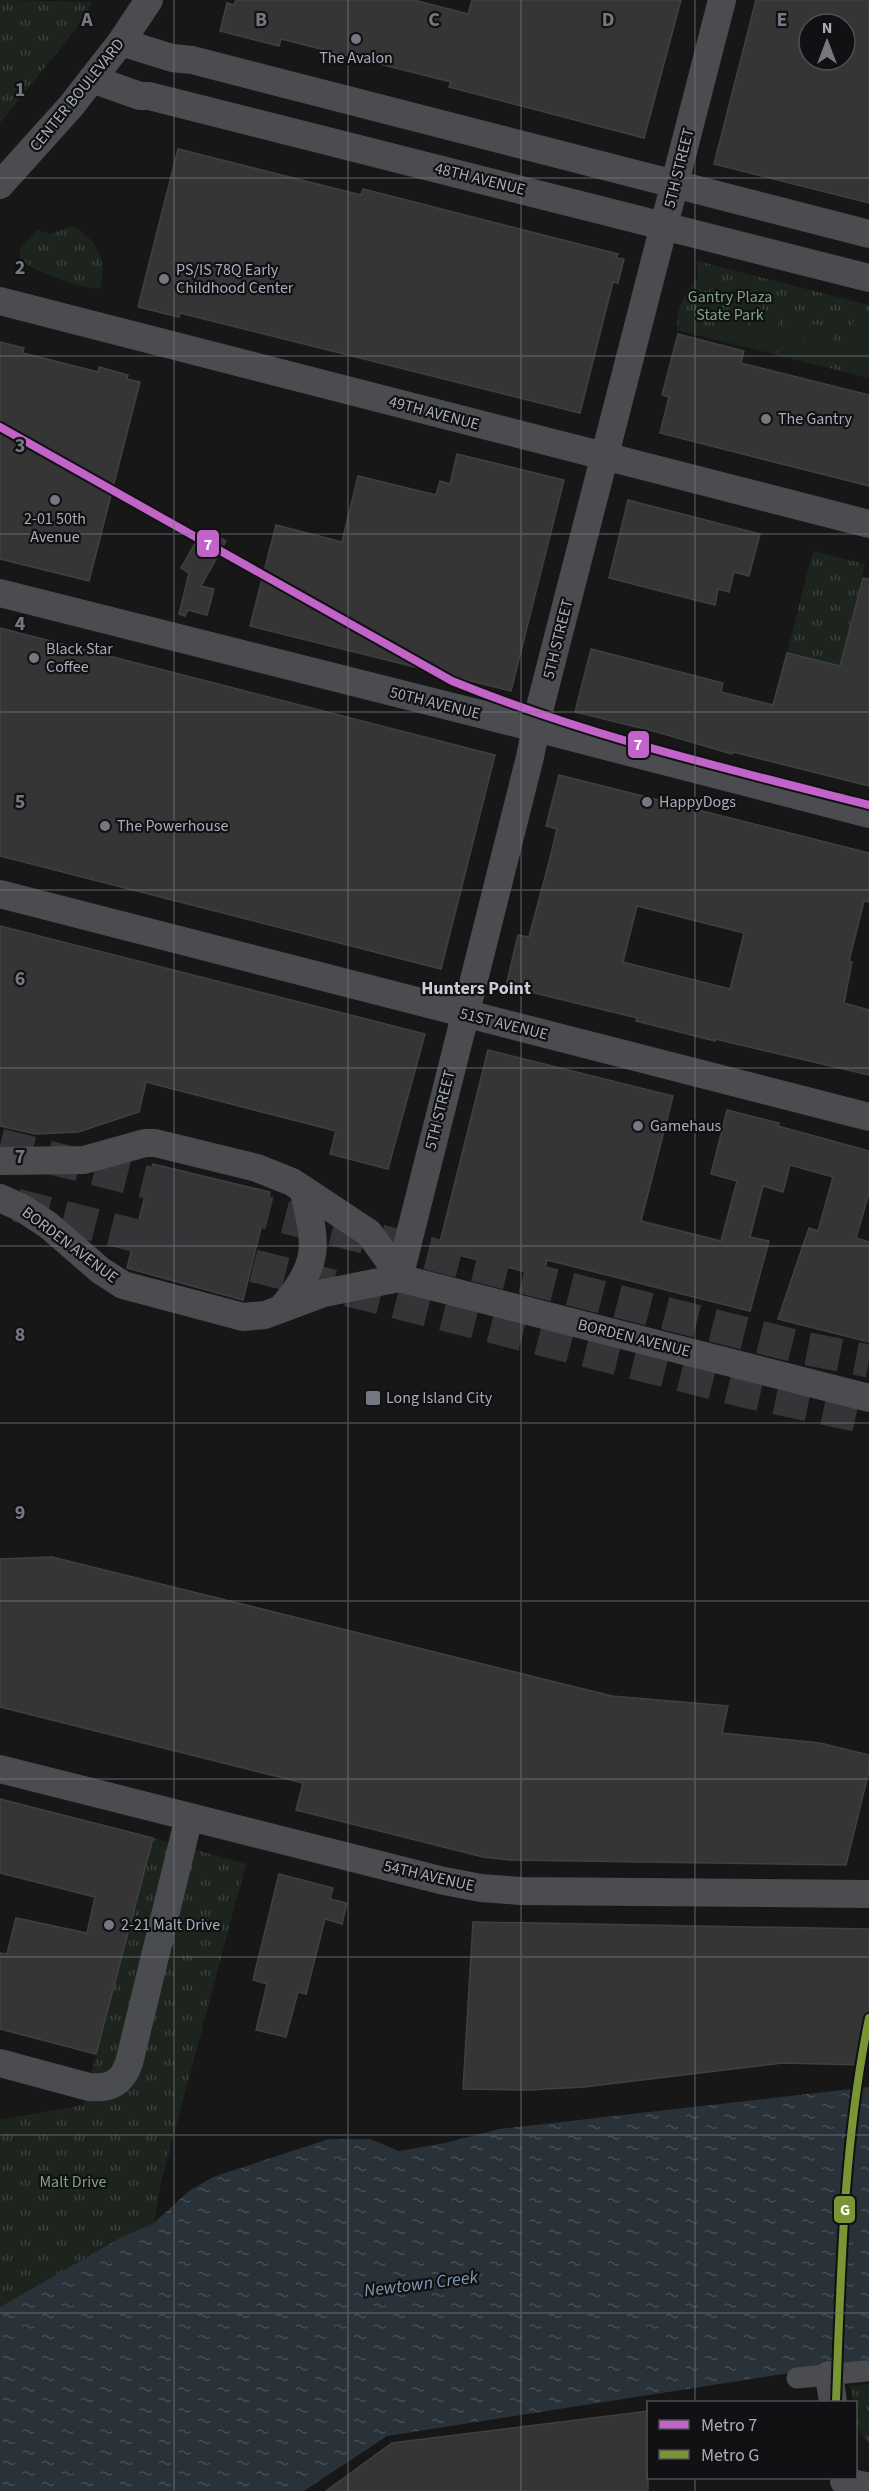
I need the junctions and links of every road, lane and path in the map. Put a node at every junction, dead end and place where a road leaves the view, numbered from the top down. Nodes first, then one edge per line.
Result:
1 (149, 0) edge
2 (722, 0) edge
3 (121, 42) junction
4 (92, 79) junction
5 (675, 184) junction
6 (0, 185) edge
7 (664, 226) junction
8 (869, 234) edge
9 (869, 278) edge
10 (0, 301) edge
11 (605, 457) junction
12 (869, 524) edge
13 (0, 593) edge
14 (536, 728) junction
15 (869, 814) edge
16 (0, 894) edge
17 (465, 1013) junction
18 (869, 1117) edge
19 (0, 1161) edge
20 (303, 1189) junction
21 (0, 1198) edge
22 (399, 1278) junction
23 (280, 1310) junction
24 (869, 1398) edge
25 (0, 1769) edge
26 (189, 1817) junction
27 (869, 1894) edge
28 (0, 2063) edge
29 (866, 2371) dead end
30 (829, 2374) junction
31 (797, 2378) dead end
32 (833, 2401) edge

1 - 3 street, CENTER BOULEVARD
2 - 5 street, 5TH STREET
3 - 4 street, CENTER BOULEVARD
3 - 5 street
4 - 6 street, CENTER BOULEVARD
4 - 7 street, 48TH AVENUE
5 - 7 street, 5TH STREET
5 - 8 street
7 - 9 street, 48TH AVENUE
7 - 11 street, 5TH STREET
10 - 11 street, 49TH AVENUE
11 - 12 street, 49TH AVENUE
11 - 14 street, 5TH STREET
13 - 14 street, 50TH AVENUE
14 - 15 street, 50TH AVENUE
14 - 17 street, 5TH STREET
16 - 17 street, 51ST AVENUE
17 - 18 street, 51ST AVENUE
17 - 22 street, 5TH STREET
19 - 20 street
20 - 22 street
20 - 23 street
21 - 23 street, BORDEN AVENUE
22 - 23 street, BORDEN AVENUE
22 - 24 street, BORDEN AVENUE
25 - 26 street, 54TH AVENUE
26 - 27 street, 54TH AVENUE
26 - 28 street
29 - 30 street
30 - 31 street
30 - 32 street

